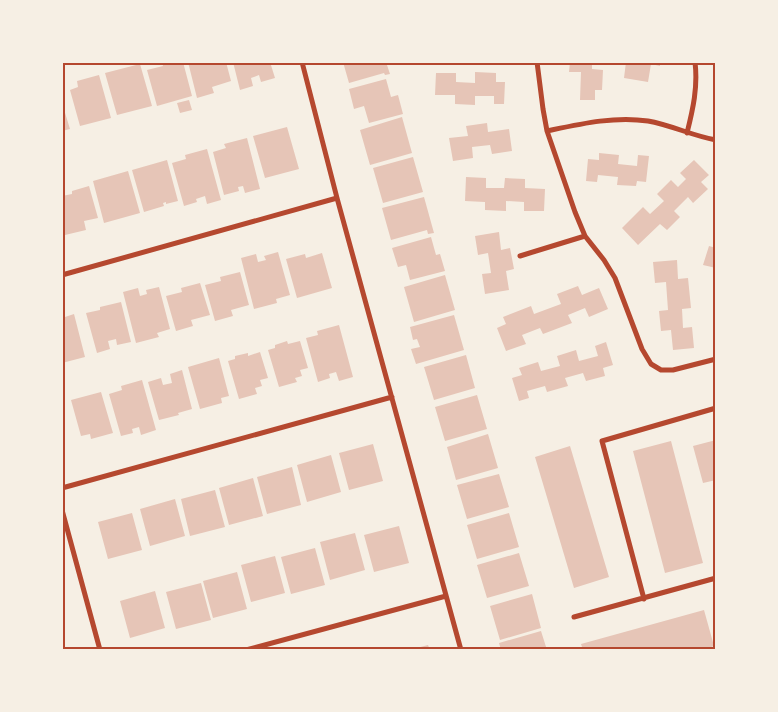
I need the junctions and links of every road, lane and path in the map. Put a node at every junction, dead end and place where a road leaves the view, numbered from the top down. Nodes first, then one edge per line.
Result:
1 (302, 62) edge
2 (537, 62) edge
3 (695, 62) edge
4 (547, 131) junction
5 (687, 133) junction
6 (716, 140) edge
7 (337, 198) junction
8 (585, 236) junction
9 (520, 256) dead end
10 (62, 275) edge
11 (716, 359) edge
12 (392, 397) junction
13 (716, 408) edge
14 (62, 488) edge
15 (62, 510) edge
16 (716, 578) edge
17 (446, 596) junction
18 (644, 599) junction
19 (574, 617) dead end
20 (100, 650) edge
21 (246, 650) edge
22 (461, 650) edge

1 - 7 street
2 - 4 street
3 - 5 street
4 - 5 street
4 - 8 street
5 - 6 street
7 - 10 street
7 - 12 street
8 - 9 street
8 - 11 street
12 - 14 street
12 - 17 street
13 - 18 street
15 - 20 street
16 - 18 street
17 - 21 street
17 - 22 street
18 - 19 street

